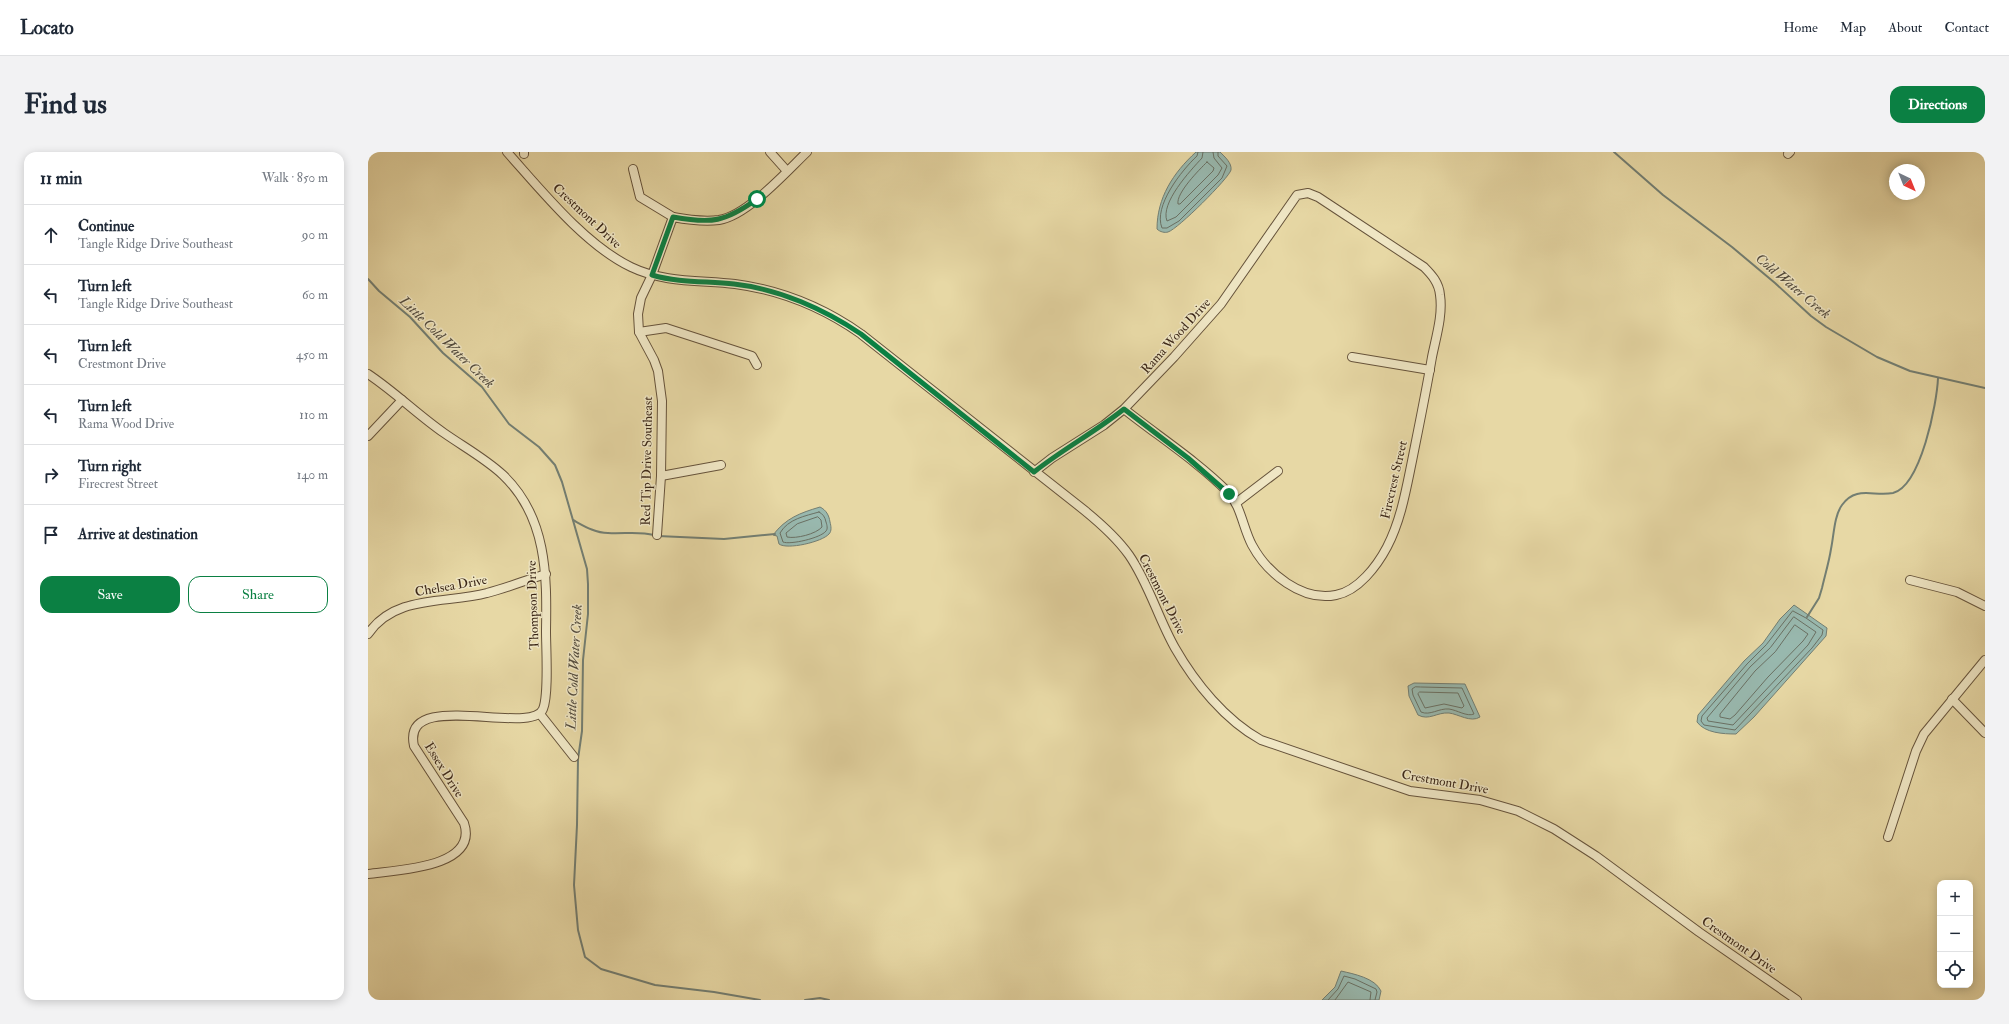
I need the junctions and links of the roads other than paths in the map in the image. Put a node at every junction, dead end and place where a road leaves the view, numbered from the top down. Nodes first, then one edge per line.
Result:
1 (507, 152) edge
2 (770, 152) edge
3 (807, 152) edge
4 (633, 169) dead end
5 (787, 171) junction
6 (1308, 193) joint
7 (673, 217) junction
8 (652, 275) junction
9 (639, 332) junction
10 (1352, 357) dead end
11 (757, 365) dead end
12 (1430, 370) junction
13 (368, 374) edge
14 (402, 400) junction
15 (1124, 409) junction
16 (368, 436) edge
17 (721, 465) dead end
18 (1034, 472) junction
19 (1278, 472) dead end
20 (661, 476) junction
21 (1236, 502) junction
22 (657, 535) dead end
23 (546, 574) junction
24 (1910, 580) dead end
25 (1985, 606) edge
26 (369, 628) edge
27 (1985, 660) edge
28 (1952, 699) junction
29 (540, 714) junction
30 (1985, 733) edge
31 (574, 757) dead end
32 (1888, 837) dead end
33 (368, 874) edge
34 (1797, 1000) edge

1 - 8 street, Crestmont Drive
2 - 5 street
3 - 5 street
4 - 7 street
5 - 7 street
6 - 12 street, Firecrest Street
6 - 15 street, Rama Wood Drive
7 - 8 street, Red Tip Drive Southeast
8 - 9 street, Red Tip Drive Southeast
8 - 18 street, Crestmont Drive
9 - 11 street
9 - 20 street, Red Tip Drive Southeast
10 - 12 street
12 - 21 street, Firecrest Street
13 - 14 street, Thompson Drive
14 - 16 street
14 - 23 street, Thompson Drive
15 - 18 street, Rama Wood Drive
15 - 21 street, Firecrest Street
17 - 20 street
18 - 34 street, Crestmont Drive
19 - 21 street
20 - 22 street, Red Tip Drive Southeast
23 - 26 street, Chelsea Drive
23 - 29 street, Thompson Drive
24 - 25 street
27 - 28 street
28 - 30 street
28 - 32 street
29 - 31 street
29 - 33 street, Essex Drive

